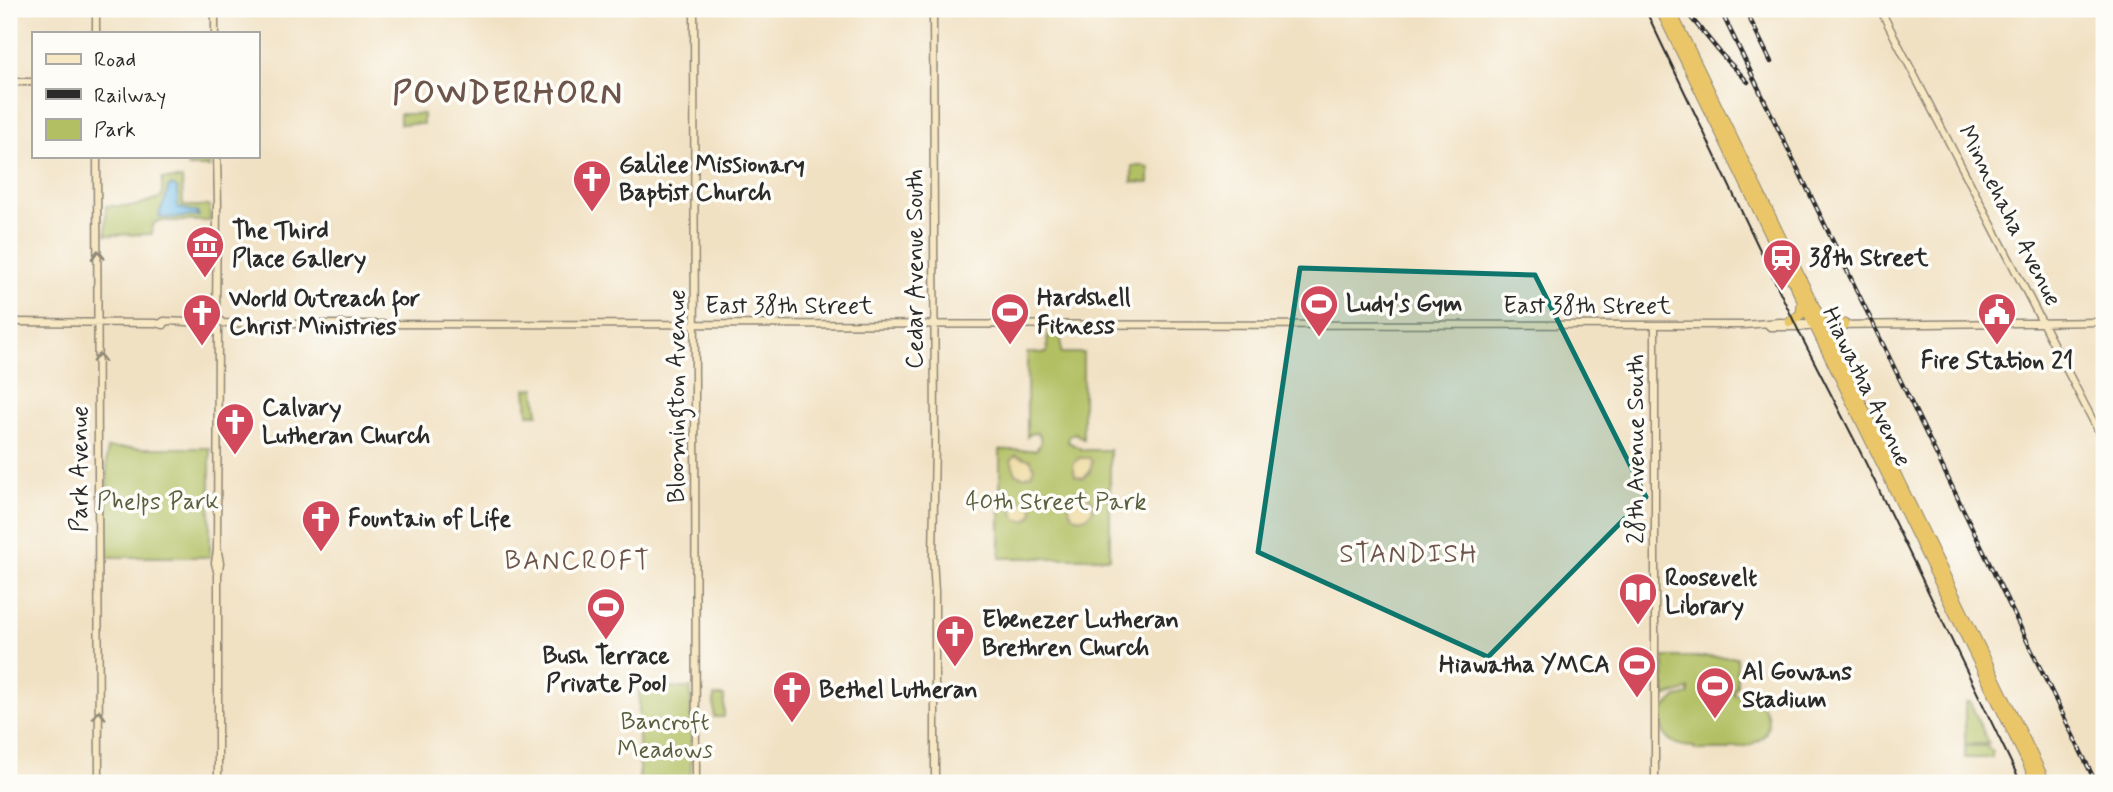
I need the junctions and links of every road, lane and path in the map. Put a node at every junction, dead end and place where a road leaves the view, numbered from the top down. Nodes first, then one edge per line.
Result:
1 (96, 9) edge
2 (215, 9) edge
3 (694, 9) edge
4 (933, 9) edge
5 (1660, 9) edge
6 (1670, 9) edge
7 (1881, 9) edge
8 (96, 32) edge
9 (215, 32) edge
10 (9, 82) edge
11 (32, 82) edge
12 (97, 158) edge
13 (217, 158) edge
14 (1802, 300) junction
15 (9, 322) edge
16 (1790, 322) junction
17 (2104, 322) edge
18 (99, 323) junction
19 (217, 323) junction
20 (2042, 323) junction
21 (1767, 324) junction
22 (1819, 324) junction
23 (1844, 324) junction
24 (696, 325) junction
25 (935, 325) junction
26 (1655, 325) junction
27 (1835, 348) junction
28 (2104, 442) edge
29 (2035, 781) edge
30 (99, 783) edge
31 (218, 783) edge
32 (696, 783) edge
33 (935, 783) edge
34 (1655, 783) edge
35 (2046, 783) edge

1 - 8 street
2 - 9 street
3 - 24 street, Bloomington Avenue
4 - 25 street, Cedar Avenue South
5 - 14 highway, Hiawatha Avenue
6 - 22 highway, Hiawatha Avenue
7 - 20 street, Minnehaha Avenue
10 - 11 street
18 -> 12 street, Park Avenue
13 - 19 street
14 - 16 highway
14 - 22 highway, Hiawatha Avenue
15 - 18 street, East 38th Street
16 - 21 street, East 38th Street
16 - 22 street, East 38th Street
17 - 20 street, East 38th Street
18 - 19 street, East 38th Street
30 -> 18 street, Park Avenue
19 - 24 street, East 38th Street
19 - 31 street
20 - 23 street, East 38th Street
20 - 28 street, Minnehaha Avenue
21 - 22 street, East 38th Street
21 - 26 street, East 38th Street
22 - 23 street, East 38th Street
22 - 27 highway, Hiawatha Avenue
22 - 29 highway, Hiawatha Avenue
23 - 27 highway
24 - 25 street, East 38th Street
24 - 32 street, Bloomington Avenue
25 - 26 street, East 38th Street
25 - 33 street, Cedar Avenue South
26 - 34 street, 28th Avenue South
27 - 35 highway, Hiawatha Avenue

